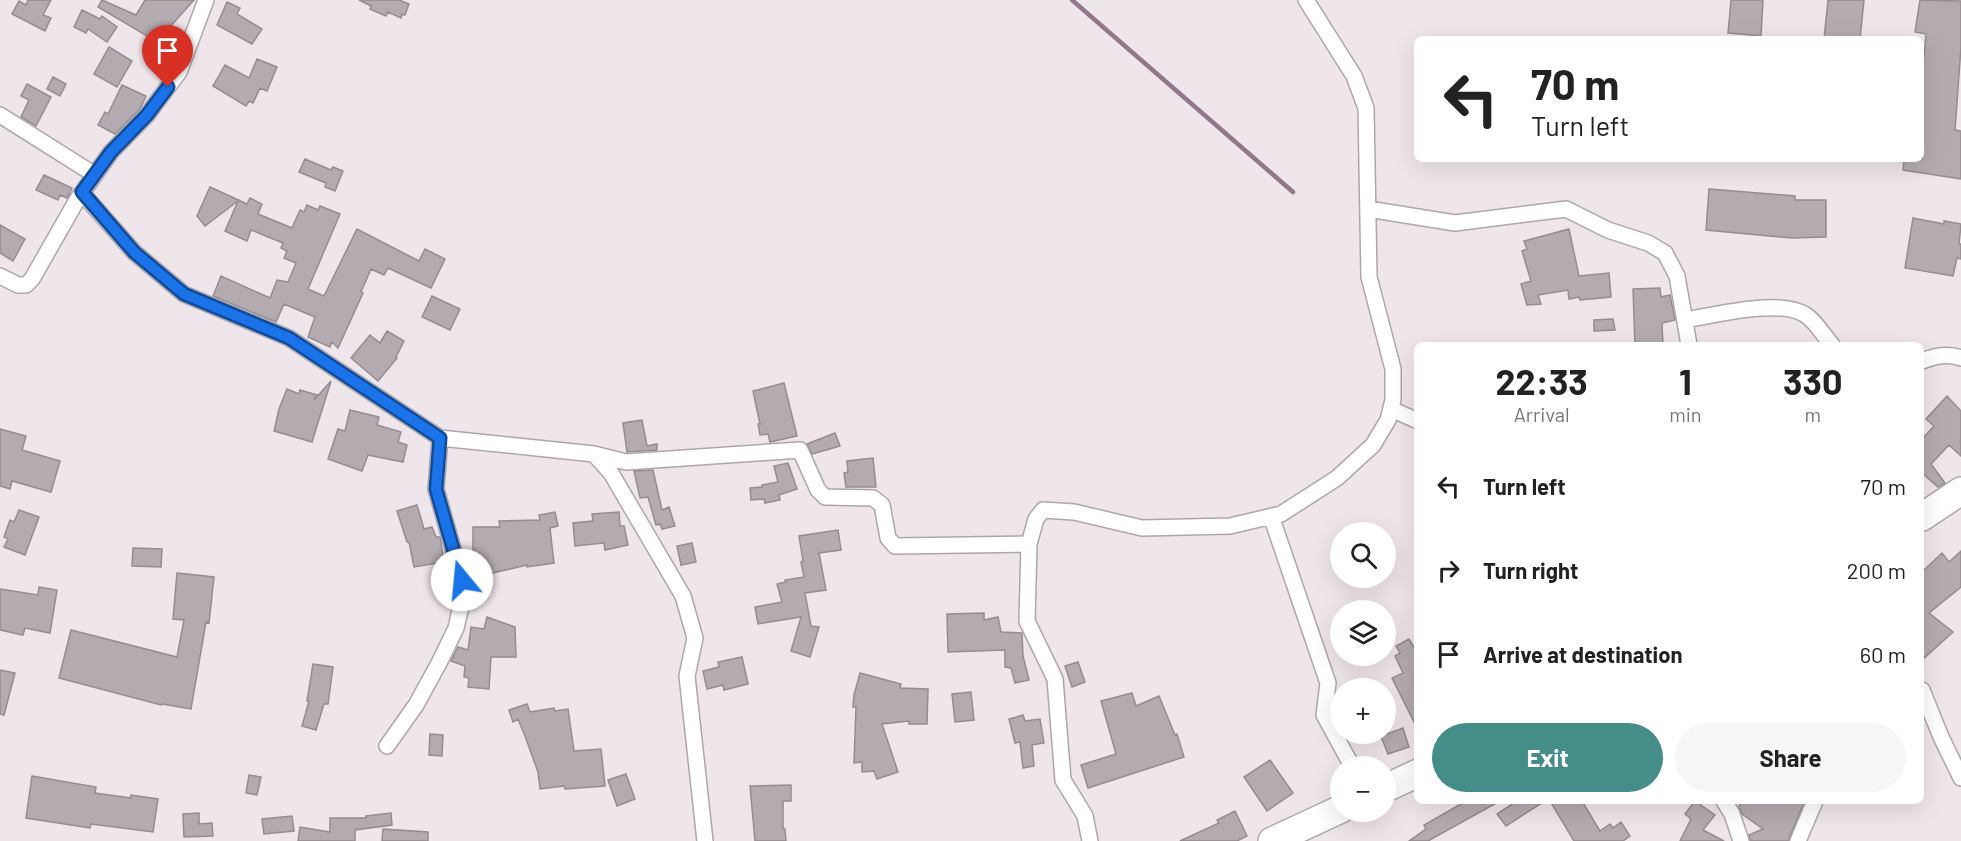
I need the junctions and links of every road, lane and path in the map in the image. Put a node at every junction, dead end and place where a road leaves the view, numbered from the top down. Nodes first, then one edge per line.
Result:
1 (206, 0) edge
2 (1306, 0) edge
3 (0, 115) edge
4 (95, 175) junction
5 (82, 192) junction
6 (1368, 209) junction
7 (0, 276) edge
8 (1685, 320) junction
9 (1689, 342) edge
10 (1829, 342) edge
11 (1961, 358) edge
12 (1924, 360) edge
13 (1391, 409) junction
14 (1414, 419) edge
15 (440, 438) junction
16 (594, 454) junction
17 (1961, 491) edge
18 (1271, 516) junction
19 (1924, 516) edge
20 (1029, 544) junction
21 (1924, 695) edge
22 (387, 747) dead end
23 (1347, 756) edge
24 (1414, 775) edge
25 (1961, 777) edge
26 (1396, 783) edge
27 (1726, 804) edge
28 (1814, 804) edge
29 (1330, 814) edge
30 (705, 841) edge
31 (1090, 841) edge
32 (1272, 841) edge
33 (1741, 841) edge
34 (1798, 841) edge

1 - 4 street
2 - 6 street
3 - 4 street
4 - 5 street
5 - 7 street
5 - 15 street
6 - 8 street
6 - 13 street
8 - 9 street
8 - 10 street
11 - 12 street
13 - 14 street
13 - 18 street
15 - 16 street
15 - 22 street
16 - 20 street
16 - 30 street
17 - 19 highway
18 - 20 street
18 - 23 street
20 - 31 street
21 - 25 street
24 - 26 highway
27 - 33 street
28 - 34 street
29 - 32 highway

